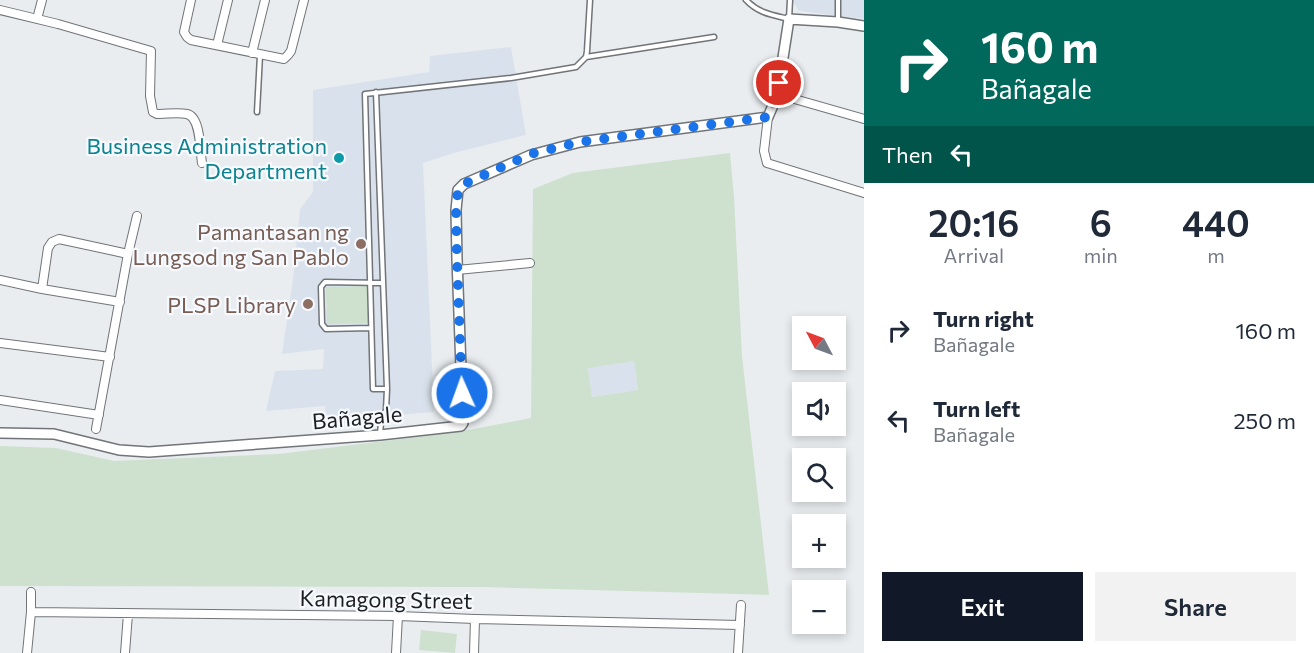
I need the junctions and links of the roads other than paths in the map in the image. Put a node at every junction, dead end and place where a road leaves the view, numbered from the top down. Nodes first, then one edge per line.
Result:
1 (42, 0) edge
2 (191, 0) edge
3 (228, 0) edge
4 (265, 0) edge
5 (304, 0) edge
6 (590, 0) edge
7 (746, 0) edge
8 (790, 0) edge
9 (838, 0) edge
10 (0, 10) edge
11 (37, 19) junction
12 (789, 19) junction
13 (838, 22) junction
14 (864, 26) edge
15 (714, 37) dead end
16 (217, 45) junction
17 (256, 54) junction
18 (586, 57) junction
19 (376, 92) junction
20 (777, 96) junction
21 (257, 112) dead end
22 (768, 117) junction
23 (864, 119) edge
24 (202, 163) dead end
25 (864, 194) edge
26 (137, 216) dead end
27 (128, 254) junction
28 (530, 263) dead end
29 (457, 270) junction
30 (0, 280) edge
31 (370, 283) junction
32 (383, 283) junction
33 (42, 289) junction
34 (120, 302) junction
35 (371, 328) junction
36 (0, 343) edge
37 (110, 357) junction
38 (387, 389) junction
39 (0, 400) edge
40 (99, 415) junction
41 (96, 429) dead end
42 (0, 433) edge
43 (380, 435) junction
44 (31, 592) dead end
45 (741, 605) dead end
46 (31, 612) junction
47 (128, 614) junction
48 (398, 616) junction
49 (475, 619) junction
50 (740, 625) junction
51 (27, 653) edge
52 (125, 653) edge
53 (396, 653) edge
54 (474, 653) edge
55 (738, 653) edge

1 - 11 street
2 - 16 street
3 - 16 street
4 - 17 street
5 - 17 street
6 - 18 lane
7 - 12 lane
8 - 12 lane
9 - 13 lane
10 - 11 street
11 - 24 street
12 - 13 street
12 - 20 street
13 - 14 street
15 - 18 lane
16 - 17 street
17 - 21 lane
18 - 19 lane
19 - 31 lane
19 - 32 lane
20 - 22 street
20 - 23 street
22 - 25 street
22 - 29 street, Bañagale
26 - 27 street
27 - 33 street
27 - 34 street
28 - 29 street
29 - 43 street, Bañagale
30 - 33 street
31 - 32 lane
31 - 35 lane
31 - 35 lane
32 - 38 lane
33 - 34 street
34 - 37 street
35 - 38 lane
36 - 37 street
37 - 40 street
38 - 43 lane
39 - 40 street
40 - 41 street
42 - 43 street, Bañagale
44 - 46 street
45 - 50 street
46 - 47 street, Kamagong Street
46 - 51 street
47 - 48 street, Kamagong Street
47 - 52 street
48 - 49 street, Kamagong Street
48 - 53 street
49 - 50 street, Kamagong Street
49 - 54 street
50 - 55 street

